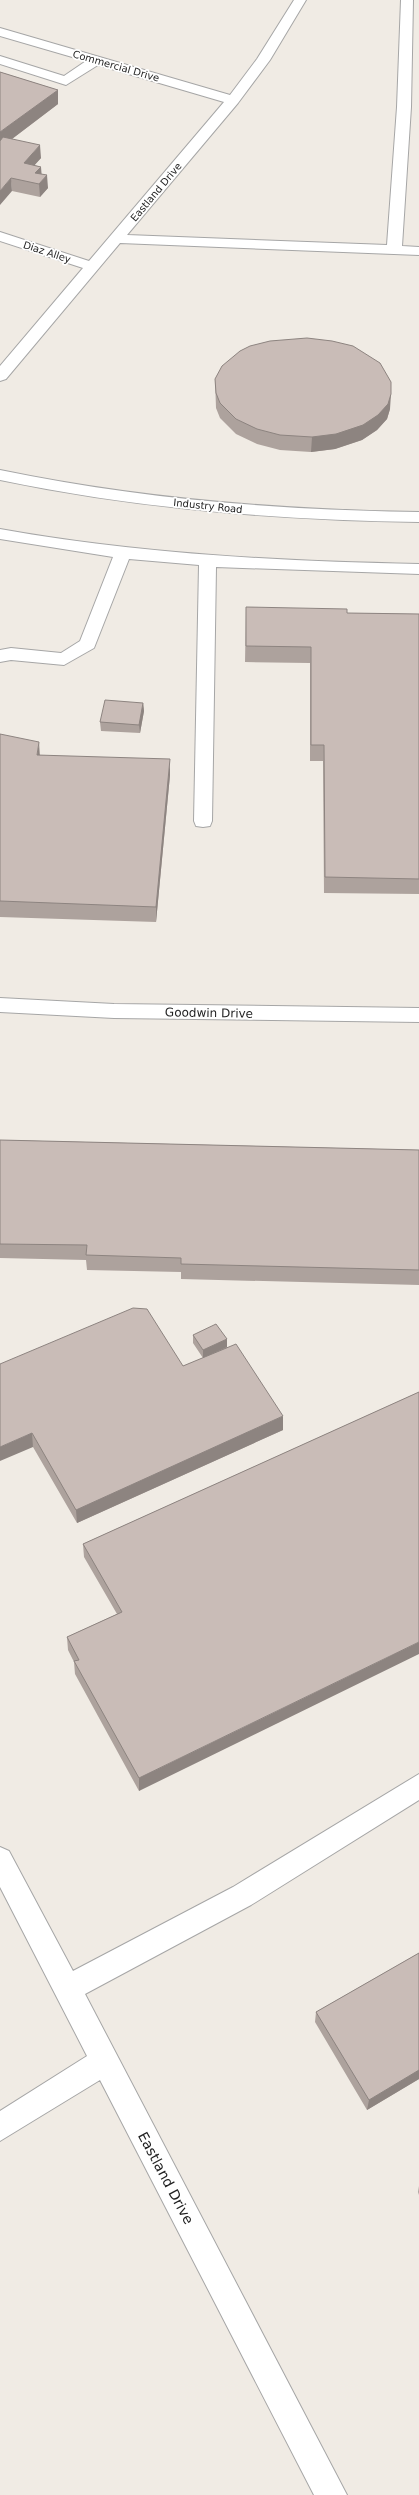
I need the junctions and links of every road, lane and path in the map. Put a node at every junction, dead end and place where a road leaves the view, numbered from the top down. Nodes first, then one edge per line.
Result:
1 (300, 0) edge
2 (407, 0) edge
3 (0, 32) edge
4 (17, 37) junction
5 (0, 48) edge
6 (0, 60) edge
7 (96, 60) junction
8 (233, 100) junction
9 (0, 236) edge
10 (117, 239) junction
11 (394, 250) junction
12 (419, 251) edge
13 (94, 267) junction
14 (0, 376) edge
15 (0, 475) edge
16 (419, 518) edge
17 (0, 534) edge
18 (123, 552) junction
19 (208, 560) junction
20 (419, 569) edge
21 (0, 656) edge
22 (203, 821) dead end
23 (0, 1005) edge
24 (419, 1015) edge
25 (419, 1786) edge
26 (0, 1860) edge
27 (67, 1989) junction
28 (105, 2061) junction
29 (0, 2127) edge
30 (331, 2495) edge

1 - 8 street, Eastland Drive
2 - 11 street
3 - 4 street, Commercial Drive
4 - 5 street
4 - 7 street, Commercial Drive
6 - 7 street
7 - 8 street, Commercial Drive
8 - 10 street, Eastland Drive
9 - 13 street, Diaz Alley
10 - 11 street
10 - 13 street, Eastland Drive
11 - 12 street
13 - 14 street, Eastland Drive
15 - 16 street, Industry Road
17 - 18 street
18 - 19 street
18 - 21 street
19 - 20 street
19 - 22 street
23 - 24 street, Goodwin Drive
25 - 27 street
26 - 27 street, Eastland Drive
27 - 28 street, Eastland Drive
28 - 29 street
28 - 30 street, Eastland Drive

